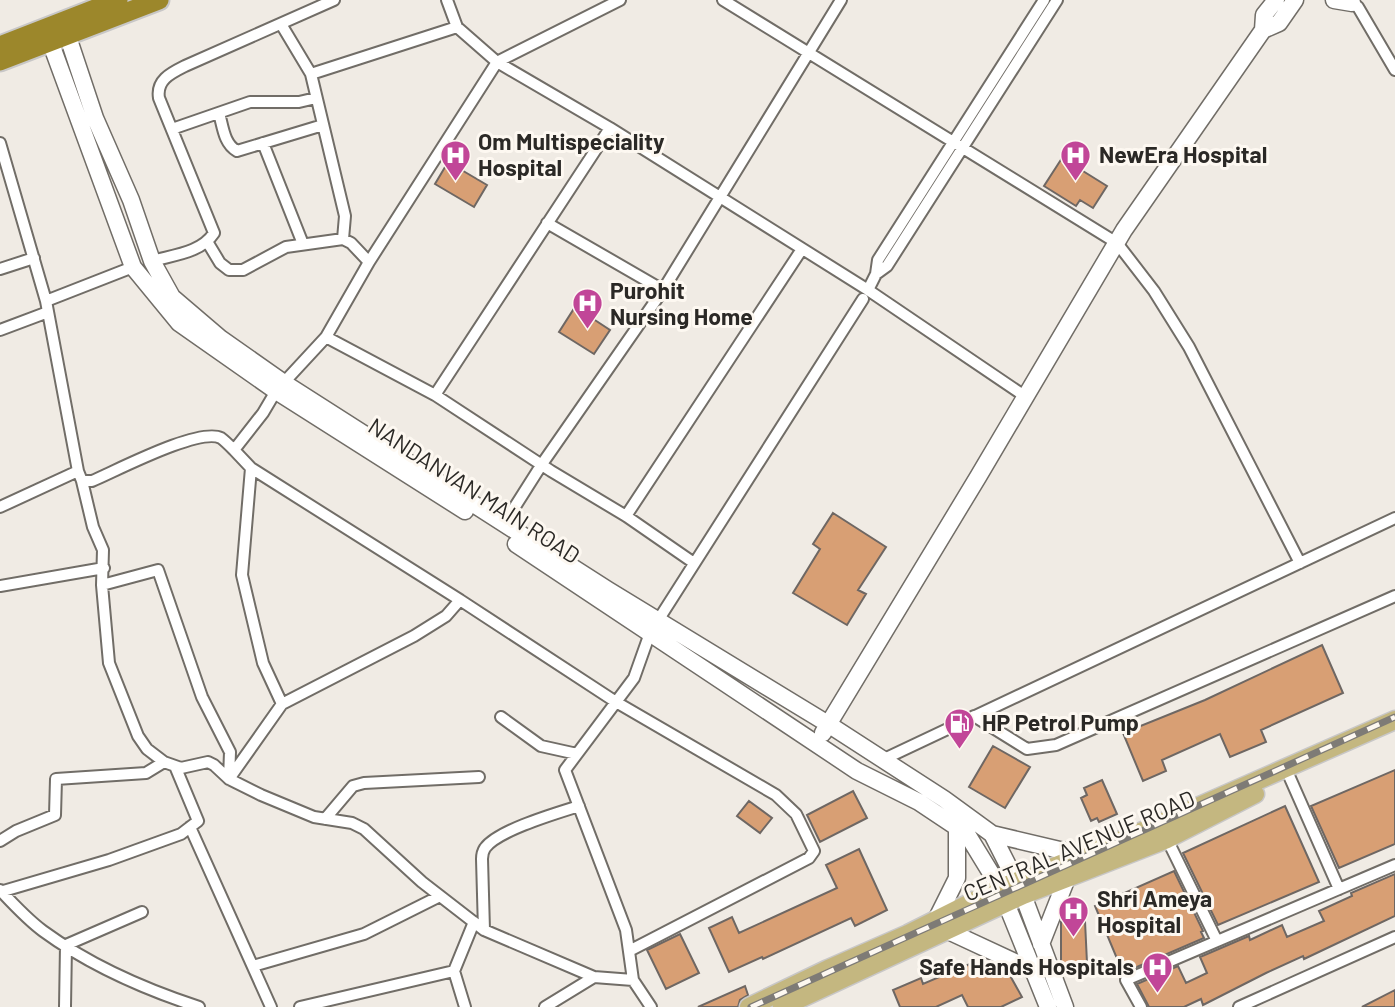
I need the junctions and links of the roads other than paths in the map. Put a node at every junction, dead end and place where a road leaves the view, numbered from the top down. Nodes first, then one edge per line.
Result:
1 (118, 0) edge
2 (159, 0) edge
3 (334, 0) edge
4 (447, 0) edge
5 (620, 0) edge
6 (723, 0) edge
7 (841, 0) edge
8 (1044, 0) edge
9 (1057, 0) edge
10 (1276, 0) edge
11 (1295, 0) edge
12 (1334, 0) edge
13 (1351, 1) edge
14 (281, 24) junction
15 (457, 27) junction
16 (1263, 30) junction
17 (56, 32) junction
18 (0, 46) edge
19 (809, 52) junction
20 (0, 61) edge
21 (497, 62) junction
22 (1395, 70) edge
23 (311, 74) junction
24 (316, 98) junction
25 (219, 113) junction
26 (323, 125) junction
27 (610, 128) junction
28 (172, 129) junction
29 (953, 140) junction
30 (0, 143) edge
31 (263, 143) junction
32 (963, 147) junction
33 (13, 188) junction
34 (0, 192) edge
35 (720, 197) junction
36 (548, 223) junction
37 (343, 239) junction
38 (208, 243) junction
39 (1117, 243) junction
40 (303, 244) junction
41 (802, 248) junction
42 (34, 258) junction
43 (152, 261) junction
44 (369, 262) junction
45 (134, 267) junction
46 (0, 269) edge
47 (876, 274) junction
48 (663, 290) junction
49 (865, 295) junction
50 (47, 306) junction
51 (0, 330) edge
52 (326, 337) junction
53 (280, 387) junction
54 (435, 395) junction
55 (1026, 397) junction
56 (233, 450) junction
57 (542, 464) junction
58 (251, 468) junction
59 (80, 476) junction
60 (3, 503) edge
61 (626, 516) junction
62 (1395, 519) edge
63 (505, 524) junction
64 (694, 563) junction
65 (1300, 563) junction
66 (104, 568) junction
67 (103, 585) junction
68 (0, 586) edge
69 (1395, 596) edge
70 (460, 600) junction
71 (655, 627) junction
72 (616, 702) junction
73 (282, 704) junction
74 (974, 716) junction
75 (501, 717) dead end
76 (1395, 720) edge
77 (828, 724) junction
78 (1395, 730) edge
79 (816, 744) junction
80 (578, 754) junction
81 (882, 760) junction
82 (169, 764) junction
83 (479, 777) dead end
84 (1290, 778) junction
85 (229, 779) junction
86 (579, 806) junction
87 (325, 819) junction
88 (190, 827) junction
89 (957, 827) junction
90 (992, 834) junction
91 (1167, 839) junction
92 (0, 841) edge
93 (1081, 855) junction
94 (1395, 865) edge
95 (1067, 878) junction
96 (1339, 889) junction
97 (0, 891) edge
98 (1012, 892) junction
99 (439, 896) junction
100 (142, 912) dead end
101 (474, 922) junction
102 (941, 925) junction
103 (484, 930) junction
104 (1395, 937) edge
105 (1217, 941) junction
106 (1041, 944) junction
107 (66, 945) junction
108 (629, 951) junction
109 (253, 966) junction
110 (454, 971) junction
111 (1034, 971) junction
112 (594, 977) junction
113 (633, 980) junction
114 (308, 1006) edge
115 (65, 1007) edge
116 (199, 1007) edge
117 (271, 1007) edge
118 (465, 1007) edge
119 (545, 1007) edge
120 (651, 1007) edge
121 (750, 1007) edge
122 (782, 1007) edge
123 (1048, 1007) edge
124 (1065, 1007) edge
125 (1141, 1007) edge
126 (1239, 1007) edge

1 - 17 highway
2 - 17 highway
3 - 14 street
4 - 15 street
5 - 21 street
6 - 19 street
7 - 19 street
8 - 29 street
9 - 32 street
10 - 16 main road
11 - 16 main road
12 - 13 main road
13 - 22 street
14 - 23 street
14 - 28 street
15 - 21 street
15 - 23 street
16 - 39 main road
17 - 18 highway
17 - 20 highway
17 - 43 main road
17 - 45 main road, NANDANVAN MAIN ROAD
19 - 29 street
19 - 35 street
21 - 27 street
21 - 44 street
23 - 24 street
24 - 25 street
24 - 26 street
25 - 28 street
25 - 31 street
26 - 31 street
26 - 37 street
27 - 35 street
27 - 36 street
28 - 38 street
29 - 32 street
29 - 47 street
30 - 33 street
31 - 40 street
32 - 39 street
32 - 47 street
33 - 34 street
33 - 42 street
35 - 41 street
35 - 48 street
36 - 48 street
36 - 54 street
37 - 40 street
37 - 44 street
38 - 40 street
38 - 43 street
39 - 55 main road
39 - 65 street
41 - 49 street
41 - 61 street
42 - 46 street
42 - 50 street
43 - 53 main road
44 - 52 street
45 - 50 street
45 - 53 main road, NANDANVAN MAIN ROAD
47 - 49 street
48 - 57 street
49 - 55 street
49 - 64 street
50 - 51 street
50 - 59 street
52 - 53 street
52 - 54 street
53 - 56 street
53 - 63 main road
53 - 71 main road, NANDANVAN MAIN ROAD
54 - 57 street
55 - 77 main road
56 - 58 street
56 - 59 street
57 - 61 street
57 - 63 street
58 - 70 street
58 - 73 street
59 - 60 street
59 - 66 street
61 - 64 street
62 - 65 street
63 - 71 main road
64 - 71 street
65 - 74 street
66 - 67 street
66 - 68 street
67 - 82 street
67 - 85 street
69 - 74 street
70 - 72 street
70 - 73 street
71 - 72 street
71 - 77 main road
71 - 79 main road, NANDANVAN MAIN ROAD
72 - 80 street
72 - 108 street
73 - 85 street
74 - 81 street
75 - 80 street
76 - 93 main road
77 - 79 main road
77 - 81 main road
78 - 84 main road, CENTRAL AVENUE ROAD
79 - 89 main road, NANDANVAN MAIN ROAD
80 - 86 street
81 - 90 main road
82 - 85 street
82 - 88 street
82 - 92 street
83 - 87 street
84 - 91 main road, CENTRAL AVENUE ROAD
84 - 96 street
85 - 87 street
86 - 103 street
86 - 108 street
87 - 99 street
88 - 97 street
88 - 109 street
89 - 98 main road, NANDANVAN MAIN ROAD
89 - 102 main road
90 - 93 main road
90 - 98 main road
91 - 95 main road, CENTRAL AVENUE ROAD
91 - 105 street
93 - 98 main road
94 - 96 street
95 - 98 main road, CENTRAL AVENUE ROAD
95 - 106 main road
96 - 105 street
97 - 107 street
98 - 102 main road
98 - 106 main road
98 - 111 main road, NANDANVAN MAIN ROAD
99 - 101 street
99 - 109 street
100 - 107 street
101 - 103 street
101 - 110 street
102 - 111 main road
102 - 121 main road
102 - 122 main road, CENTRAL AVENUE ROAD
103 - 112 street
104 - 126 street
105 - 125 street
106 - 124 main road
107 - 115 street
107 - 116 street
108 - 113 street
109 - 117 street
110 - 114 street
110 - 118 street
111 - 123 main road, NANDANVAN MAIN ROAD
112 - 113 street
112 - 119 street
113 - 120 street

